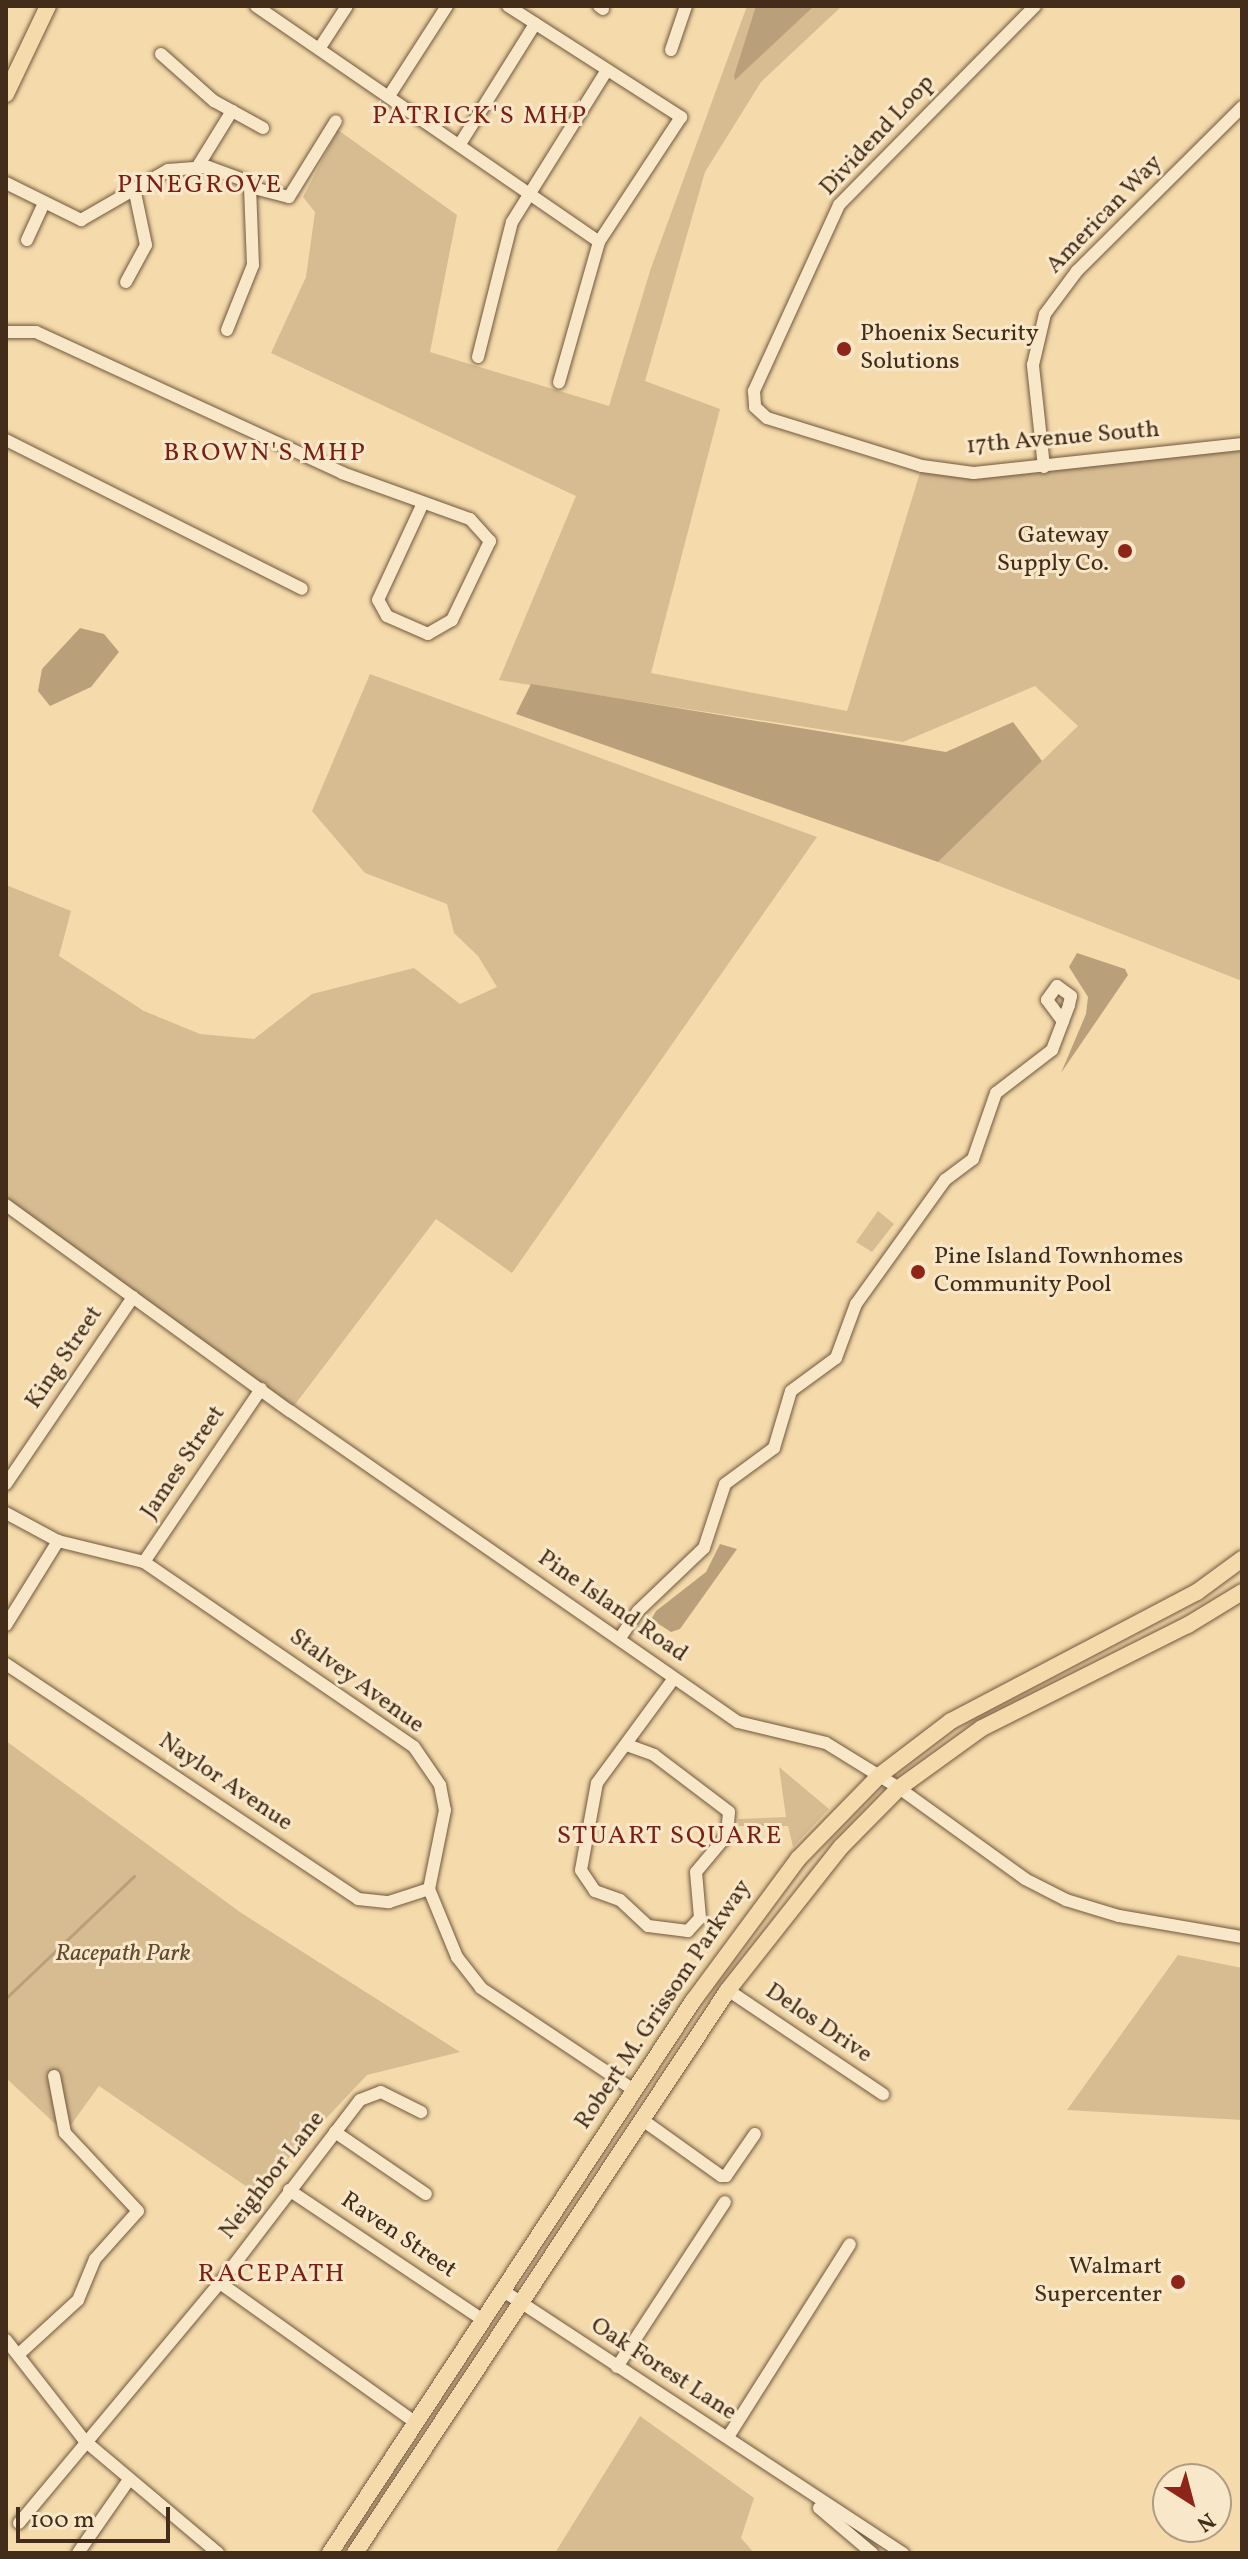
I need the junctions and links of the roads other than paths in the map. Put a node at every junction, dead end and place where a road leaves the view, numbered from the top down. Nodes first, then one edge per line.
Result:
1 (48, 6) edge
2 (256, 6) edge
3 (347, 6) edge
4 (447, 6) edge
5 (508, 6) edge
6 (686, 6) edge
7 (1035, 6) edge
8 (535, 24) junction
9 (319, 49) junction
10 (671, 50) dead end
11 (161, 54) dead end
12 (607, 70) junction
13 (6, 94) edge
14 (389, 96) junction
15 (1242, 107) edge
16 (232, 111) junction
17 (336, 121) dead end
18 (263, 128) dead end
19 (460, 144) junction
20 (198, 166) junction
21 (6, 183) edge
22 (250, 187) junction
23 (134, 188) junction
24 (527, 194) junction
25 (44, 203) junction
26 (27, 240) dead end
27 (599, 242) junction
28 (126, 282) dead end
29 (227, 330) dead end
30 (6, 332) edge
31 (478, 357) dead end
32 (559, 382) dead end
33 (755, 407) joint
34 (6, 440) edge
35 (1242, 444) edge
36 (1044, 467) junction
37 (422, 505) junction
38 (302, 589) dead end
39 (1063, 1021) dead end
40 (6, 1206) edge
41 (133, 1297) junction
42 (261, 1389) junction
43 (6, 1484) edge
44 (6, 1513) edge
45 (58, 1541) junction
46 (1242, 1559) edge
47 (144, 1562) junction
48 (1242, 1592) edge
49 (6, 1625) edge
50 (620, 1638) junction
51 (6, 1664) edge
52 (674, 1678) junction
53 (627, 1745) junction
54 (880, 1775) junction
55 (899, 1788) junction
56 (429, 1889) junction
57 (754, 1912) junction
58 (771, 1932) junction
59 (1242, 1937) edge
60 (728, 1990) junction
61 (54, 2076) dead end
62 (634, 2090) junction
63 (883, 2094) dead end
64 (421, 2112) dead end
65 (644, 2121) junction
66 (335, 2132) junction
67 (755, 2134) dead end
68 (289, 2190) junction
69 (426, 2194) dead end
70 (725, 2202) dead end
71 (850, 2244) dead end
72 (220, 2283) junction
73 (502, 2290) junction
74 (523, 2305) junction
75 (483, 2320) junction
76 (6, 2340) edge
77 (19, 2354) junction
78 (617, 2367) junction
79 (415, 2422) junction
80 (728, 2437) junction
81 (85, 2441) junction
82 (128, 2481) junction
83 (799, 2490) junction
84 (19, 2523) dead end
85 (78, 2553) edge
86 (218, 2553) edge
87 (330, 2553) edge
88 (355, 2553) edge
89 (872, 2553) edge
90 (903, 2553) edge

1 - 13 main road
2 - 9 street
3 - 9 street
4 - 14 street
5 - 8 street
6 - 10 street
7 - 33 street, Dividend Loop
8 - 12 street
8 - 19 street
9 - 14 street
11 - 16 street
12 - 24 street
12 - 27 street
14 - 19 street
15 - 36 street, American Way
16 - 18 street
16 - 20 street
17 - 22 street
19 - 24 street
20 - 22 street
20 - 23 street
21 - 25 street
22 - 29 street
23 - 25 street
23 - 28 street
24 - 27 street
24 - 31 street
25 - 26 street
27 - 32 street
30 - 37 street
33 - 36 street, 17th Avenue South
34 - 38 street
35 - 36 street, 17th Avenue South
37 - 37 street
39 - 50 street
40 - 41 street, Pine Island Road
41 - 42 street, Pine Island Road
41 - 43 street, King Street
42 - 47 street, James Street
42 - 50 street, Pine Island Road
44 - 45 street, Stalvey Avenue
45 - 47 street, Stalvey Avenue
45 - 49 street
46 - 54 main road, Robert M. Grissom Parkway
47 - 56 street, Stalvey Avenue
48 - 55 main road, Robert M. Grissom Parkway
50 - 52 street, Pine Island Road
51 - 56 street, Naylor Avenue
52 - 53 street
52 - 54 street, Pine Island Road
53 - 53 street
54 - 55 street, Pine Island Road
54 - 57 main road, Robert M. Grissom Parkway
55 - 58 main road, Robert M. Grissom Parkway
55 - 59 street, Pine Island Road
56 - 62 street, Stalvey Avenue
57 - 58 main road
57 - 62 main road, Robert M. Grissom Parkway
58 - 60 main road, Robert M. Grissom Parkway
60 - 63 street, Delos Drive
60 - 65 main road, Robert M. Grissom Parkway
61 - 77 street
62 - 73 main road, Robert M. Grissom Parkway
64 - 66 street, Neighbor Lane
65 - 67 street
65 - 74 main road, Robert M. Grissom Parkway
66 - 68 street, Neighbor Lane
66 - 69 street
68 - 72 street, Neighbor Lane
68 - 75 street, Raven Street
70 - 78 street
71 - 80 street
72 - 79 street
72 - 81 street, Neighbor Lane
73 - 74 street, Oak Forest Lane
73 - 75 main road, Robert M. Grissom Parkway
74 - 78 street, Oak Forest Lane
74 - 88 main road, Robert M. Grissom Parkway
75 - 79 main road, Robert M. Grissom Parkway
76 - 77 street
77 - 81 street
78 - 80 street, Oak Forest Lane
79 - 87 main road, Robert M. Grissom Parkway
80 - 83 street, Oak Forest Lane
81 - 82 street
81 - 84 street, Neighbor Lane
82 - 85 street
82 - 86 street
83 - 89 street, Oak Forest Lane
83 - 90 street, Oak Forest Lane

